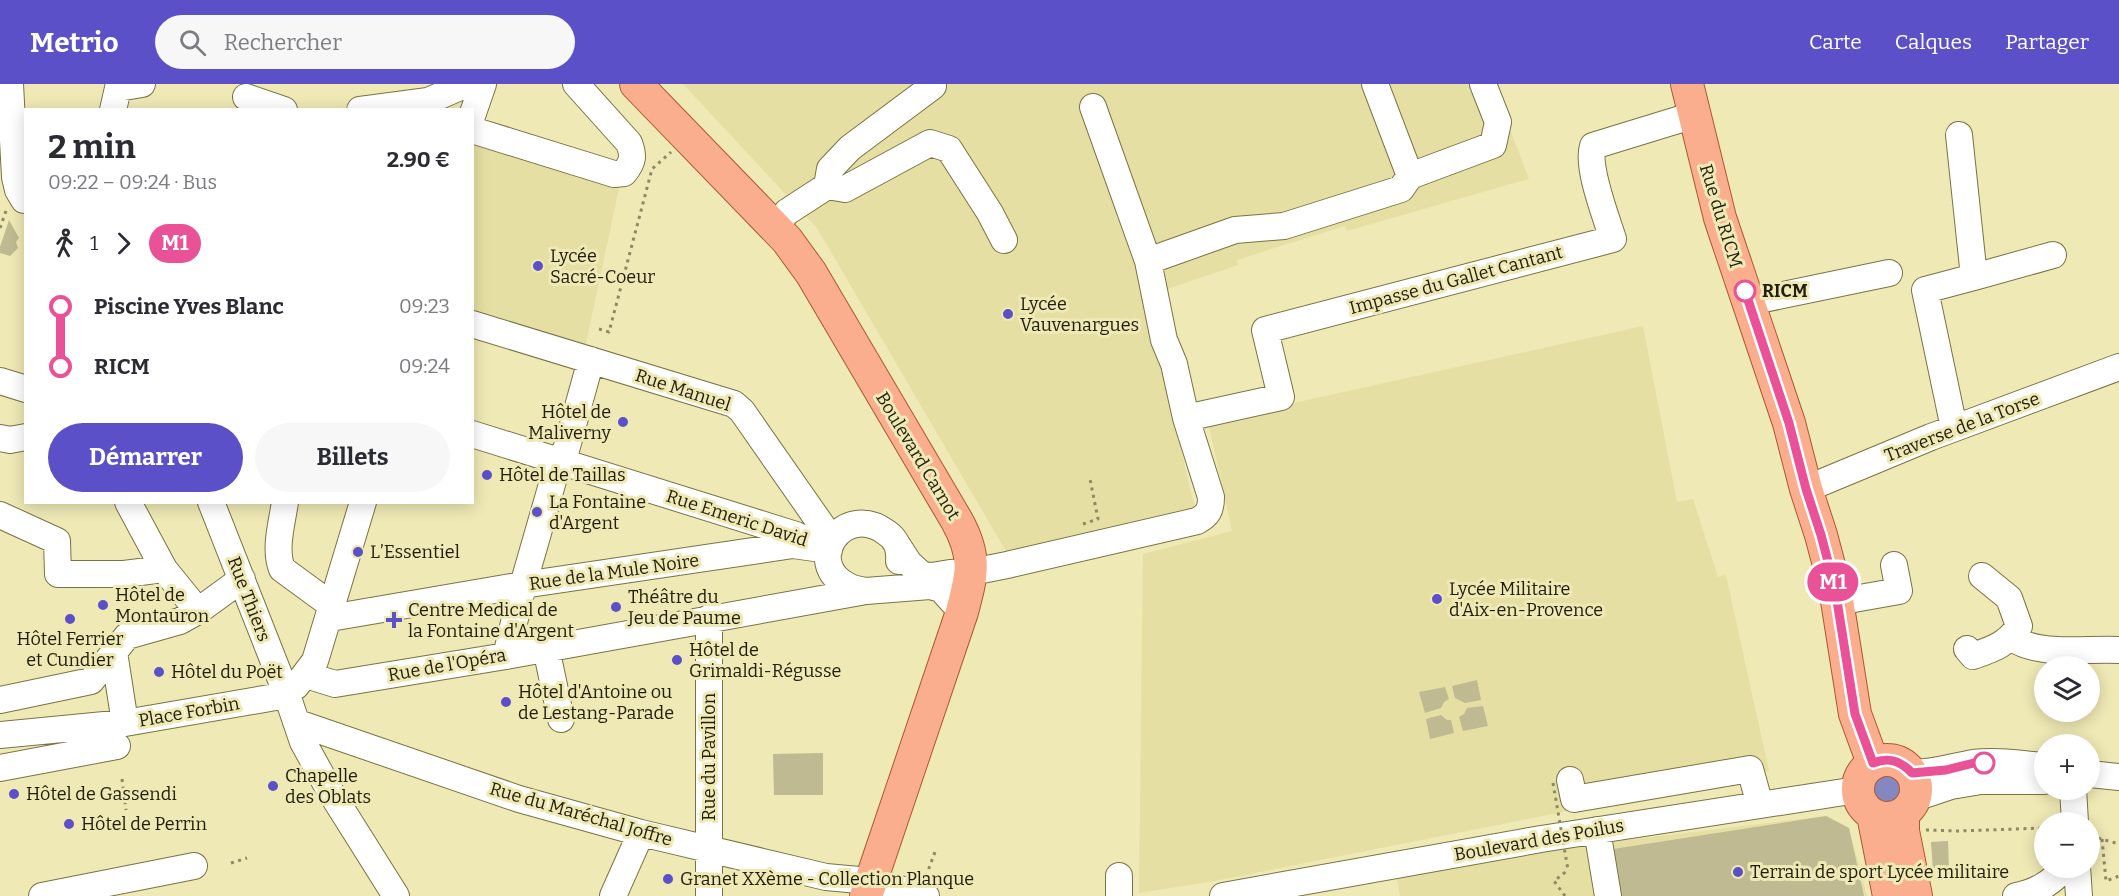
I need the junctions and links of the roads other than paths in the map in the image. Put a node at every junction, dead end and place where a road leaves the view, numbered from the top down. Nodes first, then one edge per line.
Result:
1 (10, 84) edge
2 (467, 84) edge
3 (483, 84) edge
4 (576, 84) edge
5 (636, 84) edge
6 (1376, 84) edge
7 (1483, 84) edge
8 (1687, 84) edge
9 (933, 86) dead end
10 (246, 97) edge
11 (1093, 107) dead end
12 (278, 108) edge
13 (375, 108) edge
14 (474, 110) edge
15 (1694, 115) junction
16 (474, 131) edge
17 (1959, 135) dead end
18 (1410, 176) junction
19 (827, 186) junction
20 (16, 194) edge
21 (775, 227) junction
22 (1004, 240) dead end
23 (2054, 255) dead end
24 (1149, 261) junction
25 (1889, 273) dead end
26 (1974, 277) junction
27 (1749, 302) junction
28 (474, 325) edge
29 (591, 360) junction
30 (2119, 367) edge
31 (0, 381) edge
32 (24, 388) edge
33 (1186, 418) junction
34 (1954, 428) junction
35 (474, 435) edge
36 (24, 437) edge
37 (0, 438) edge
38 (559, 460) junction
39 (1806, 489) junction
40 (129, 504) edge
41 (212, 504) edge
42 (285, 504) edge
43 (362, 504) edge
44 (0, 515) edge
45 (830, 545) junction
46 (898, 546) junction
47 (1894, 565) dead end
48 (164, 569) junction
49 (972, 572) junction
50 (1982, 576) dead end
51 (242, 579) junction
52 (523, 585) junction
53 (871, 591) junction
54 (1837, 602) junction
55 (198, 611) junction
56 (332, 611) junction
57 (962, 612) junction
58 (709, 618) junction
59 (2012, 638) junction
60 (546, 648) junction
61 (1967, 649) dead end
62 (2119, 650) edge
63 (114, 652) junction
64 (506, 656) junction
65 (306, 675) junction
66 (287, 695) junction
67 (0, 700) edge
68 (561, 718) dead end
69 (125, 723) junction
70 (298, 723) junction
71 (0, 735) edge
72 (117, 746) dead end
73 (2034, 765) edge
74 (0, 768) edge
75 (1562, 781) road end
76 (2034, 781) edge
77 (1894, 803) junction
78 (1760, 805) junction
79 (1597, 830) junction
80 (641, 833) junction
81 (709, 848) junction
82 (194, 866) dead end
83 (2052, 878) edge
84 (2078, 878) edge
85 (825, 886) edge
86 (868, 889) edge
87 (1297, 890) edge
88 (42, 896) edge
89 (396, 896) edge
90 (613, 896) edge
91 (709, 896) edge
92 (926, 896) edge
93 (1223, 896) edge
94 (1608, 896) edge
95 (1889, 896) edge
96 (1916, 896) edge
97 (2016, 896) edge
98 (2079, 896) edge

1 - 20 street
2 - 13 street
3 - 14 street
4 - 16 street
5 - 21 main road, Boulevard Carnot
6 - 18 street
7 - 18 street
8 - 15 main road, Rue du RICM
9 - 19 street
10 - 12 street
11 - 24 street
15 - 27 main road, Rue du RICM
15 - 33 street, Impasse du Gallet Cantant
17 - 26 street
18 - 24 street
19 - 21 street
19 - 22 street
21 - 49 main road, Boulevard Carnot
23 - 26 street
24 - 33 street
25 - 27 street
26 - 34 street
27 - 39 main road, Rue du RICM
28 - 29 street, Rue Manuel
29 - 38 street
29 - 45 street, Rue Manuel
30 - 34 street, Traverse de la Torse
31 - 32 street
33 - 49 street
34 - 39 street, Traverse de la Torse
35 - 38 street, Rue Emeric David
36 - 37 street
38 - 45 street, Rue Emeric David
38 - 52 street
39 - 54 main road, Rue du RICM
40 - 48 street
41 - 51 street, Rue Thiers
42 - 56 street
43 - 56 street
44 - 48 street
45 - 46 street
45 - 52 street, Rue de la Mule Noire
45 - 53 street
46 - 49 street
46 - 53 street
47 - 54 street
48 - 55 street
49 - 57 main road, Boulevard Carnot
50 - 59 street
51 - 55 street
51 - 66 street, Rue Thiers
52 - 56 street, Rue de la Mule Noire
52 - 64 street
53 - 57 street, Rue de l'Opéra
53 - 58 street, Rue de l'Opéra
54 - 77 main road, Rue du RICM
55 - 63 street
56 - 65 street
57 - 86 main road, Boulevard Carnot
58 - 60 street, Rue de l'Opéra
58 - 81 street, Rue du Pavillon
59 - 61 street
59 - 62 street
60 - 64 street, Rue de l'Opéra
60 - 68 street
63 - 67 street
63 - 69 street, Place Forbin
64 - 65 street, Rue de l'Opéra
65 - 66 street
66 - 69 street, Place Forbin
66 - 70 street, Rue Thiers
69 - 71 street
70 - 80 street, Rue du Maréchal Joffre
70 - 89 street, Rue Thiers
72 - 74 street
73 - 77 street
75 - 78 street
76 - 77 street
77 - 78 street, Boulevard des Poilus
77 - 95 main road
77 - 96 main road
78 - 79 street, Boulevard des Poilus
79 - 87 street, Boulevard des Poilus
79 - 94 street
80 - 81 street, Rue du Maréchal Joffre
80 - 90 street
81 - 85 street, Rue du Maréchal Joffre
81 - 91 street, Rue du Pavillon
82 - 88 street
83 - 97 street
84 - 98 street
85 - 86 street, Rue du Maréchal Joffre
86 - 92 street
87 - 93 street, Boulevard des Poilus

